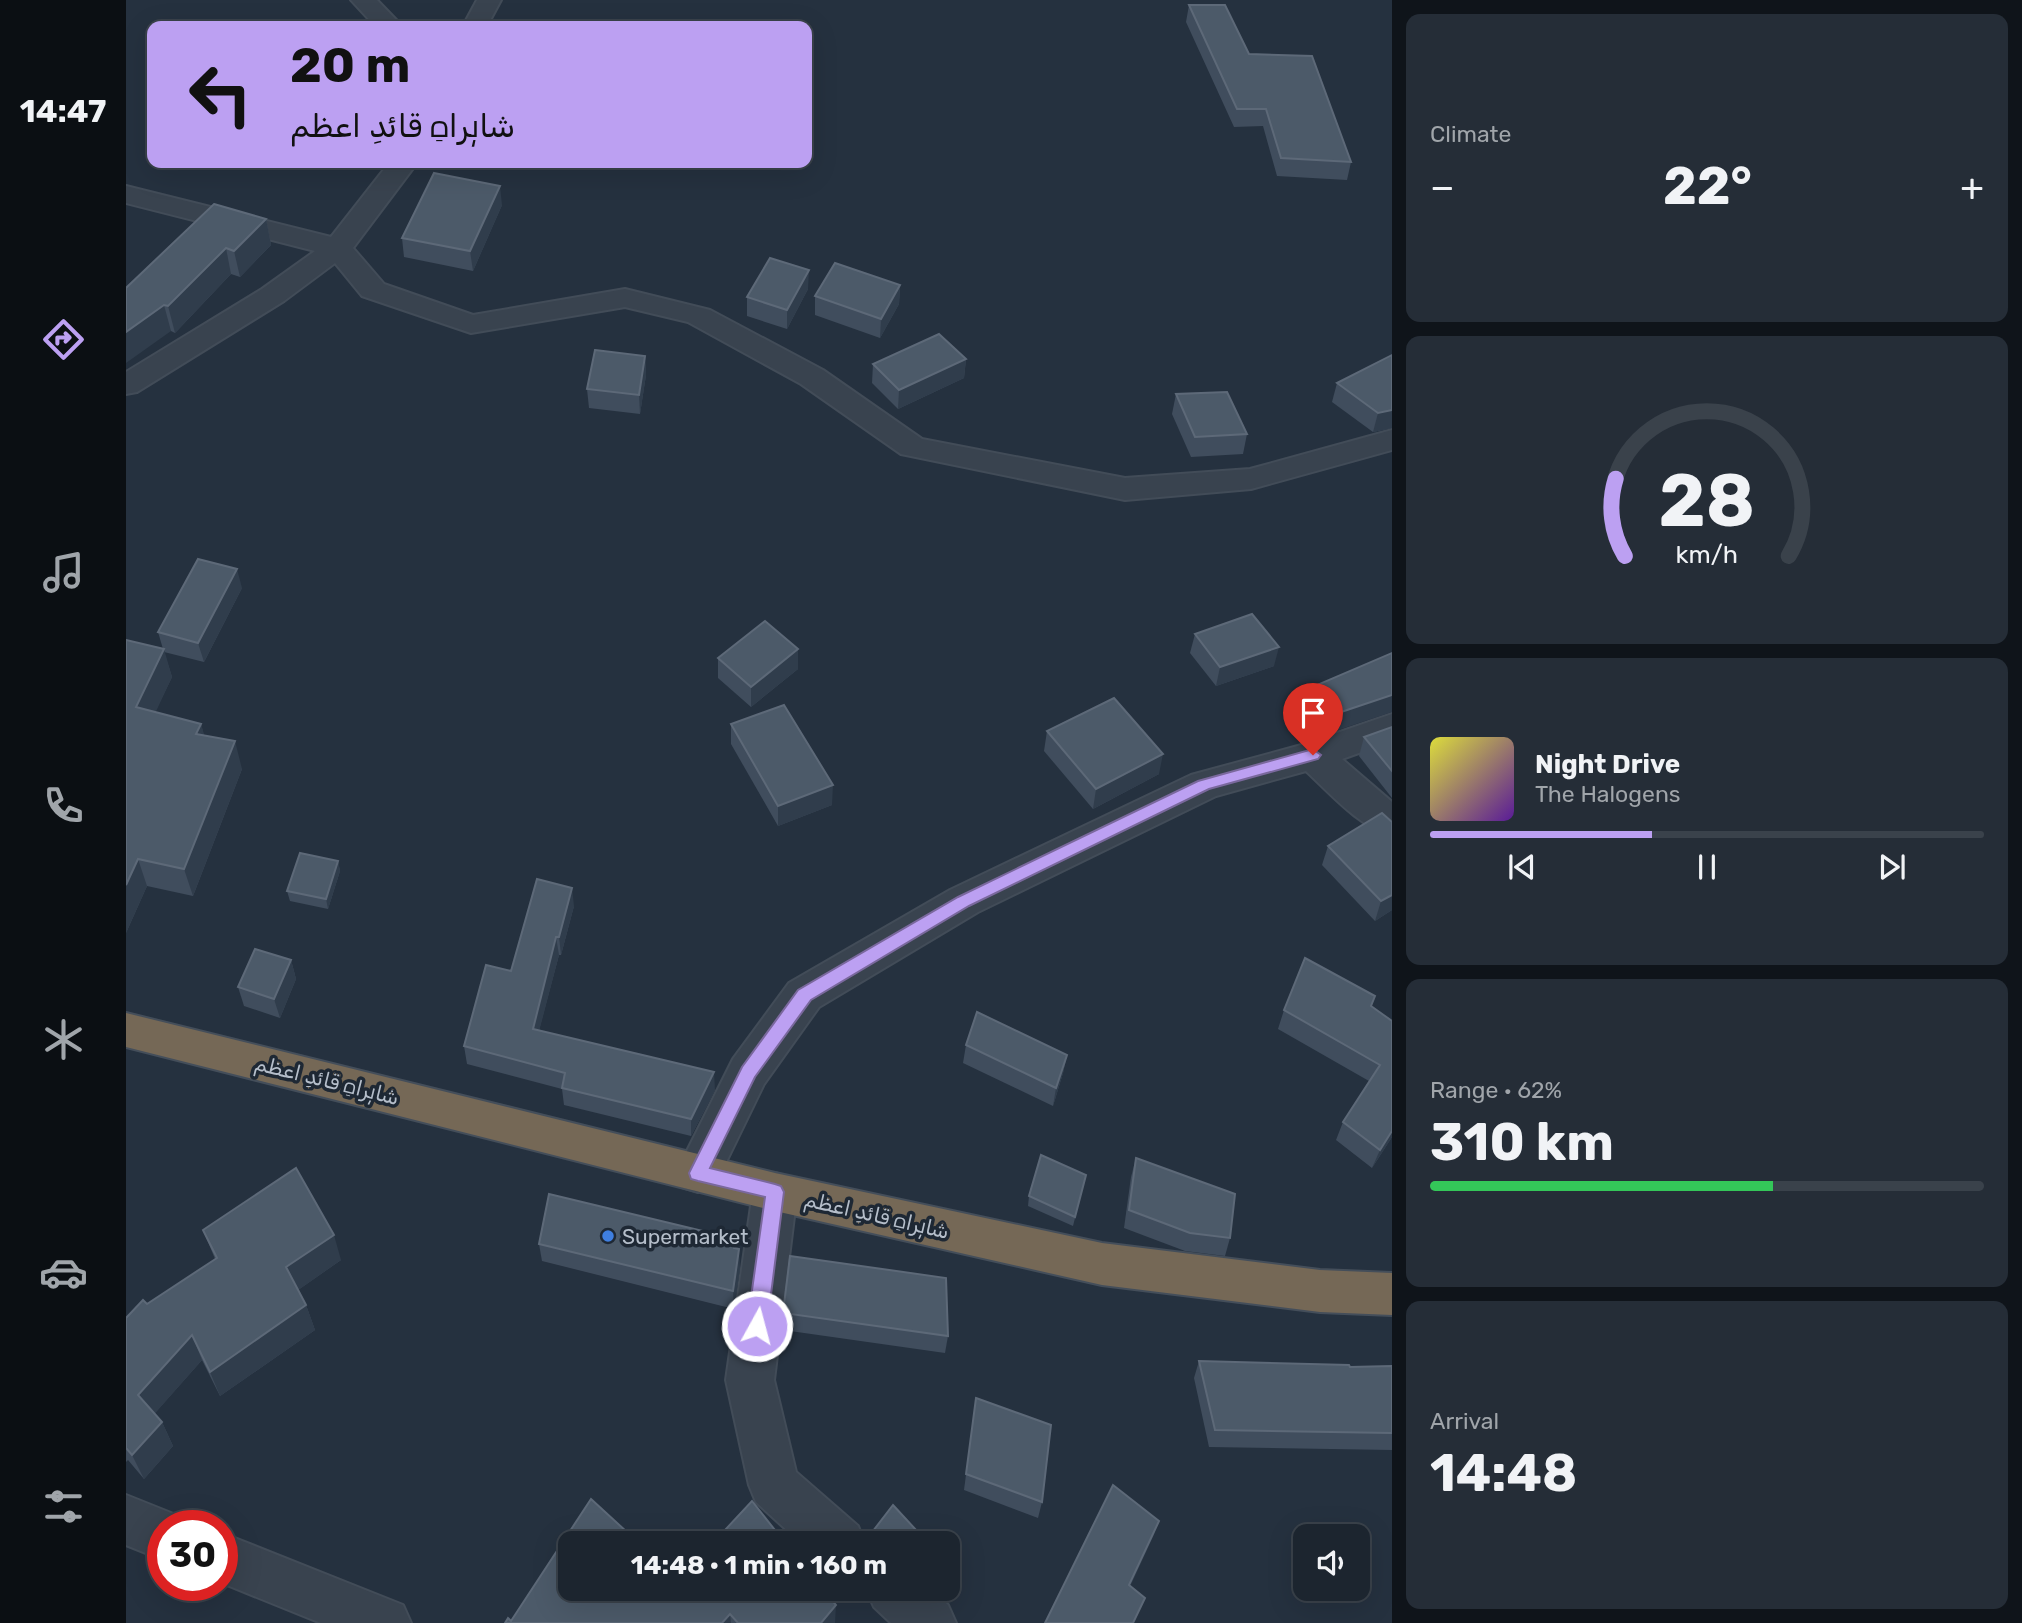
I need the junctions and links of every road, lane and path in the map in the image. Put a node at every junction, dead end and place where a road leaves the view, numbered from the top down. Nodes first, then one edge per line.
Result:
1 (363, 0) edge
2 (489, 0) edge
3 (384, 21) edge
4 (478, 21) edge
5 (399, 168) edge
6 (126, 194) edge
7 (338, 248) junction
8 (126, 385) edge
9 (1392, 440) edge
10 (1392, 727) edge
11 (1313, 755) junction
12 (1392, 822) edge
13 (126, 1030) edge
14 (698, 1173) junction
15 (775, 1192) junction
16 (1392, 1294) edge
17 (126, 1520) edge
18 (147, 1529) edge
19 (825, 1531) edge
20 (238, 1564) edge
21 (905, 1601) edge
22 (384, 1623) edge
23 (930, 1623) edge

1 - 3 street
2 - 4 street
5 - 7 street
6 - 7 street
7 - 8 street
7 - 9 street
10 - 11 street
11 - 12 street
11 - 14 street
13 - 14 highway, شاہراہِ قائدِ اعظم
14 - 15 highway, شاہراہِ قائدِ اعظم
15 - 16 highway, شاہراہِ قائدِ اعظم
15 - 19 street
17 - 18 street
20 - 22 street
21 - 23 street

